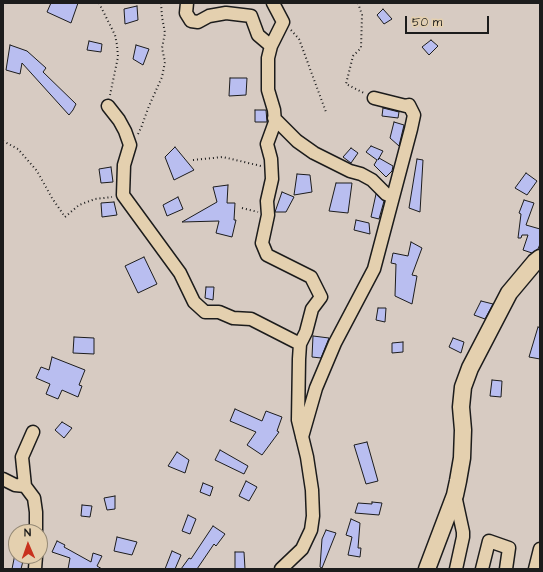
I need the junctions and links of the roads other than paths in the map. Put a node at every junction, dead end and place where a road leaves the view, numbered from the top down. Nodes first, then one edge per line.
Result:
1 (187, 3) edge
2 (273, 3) edge
3 (271, 46) junction
4 (374, 98) road end
5 (108, 106) road end
6 (274, 118) junction
7 (393, 197) junction
8 (540, 258) edge
9 (300, 344) junction
10 (33, 432) dead end
11 (302, 438) junction
12 (3, 479) edge
13 (25, 486) junction
14 (455, 495) junction
15 (36, 524) edge
16 (540, 549) edge
17 (281, 569) edge
18 (427, 569) edge
19 (456, 569) edge
20 (482, 569) edge
21 (506, 569) edge
22 (535, 569) edge

1 - 3 street
2 - 3 street
3 - 6 street
4 - 7 street
5 - 9 street
6 - 7 street
6 - 9 street
7 - 11 street
8 - 14 street
9 - 11 street
10 - 13 street
11 - 17 street
12 - 13 street
13 - 15 street
14 - 18 street
14 - 19 street
16 - 22 street
20 - 21 street

